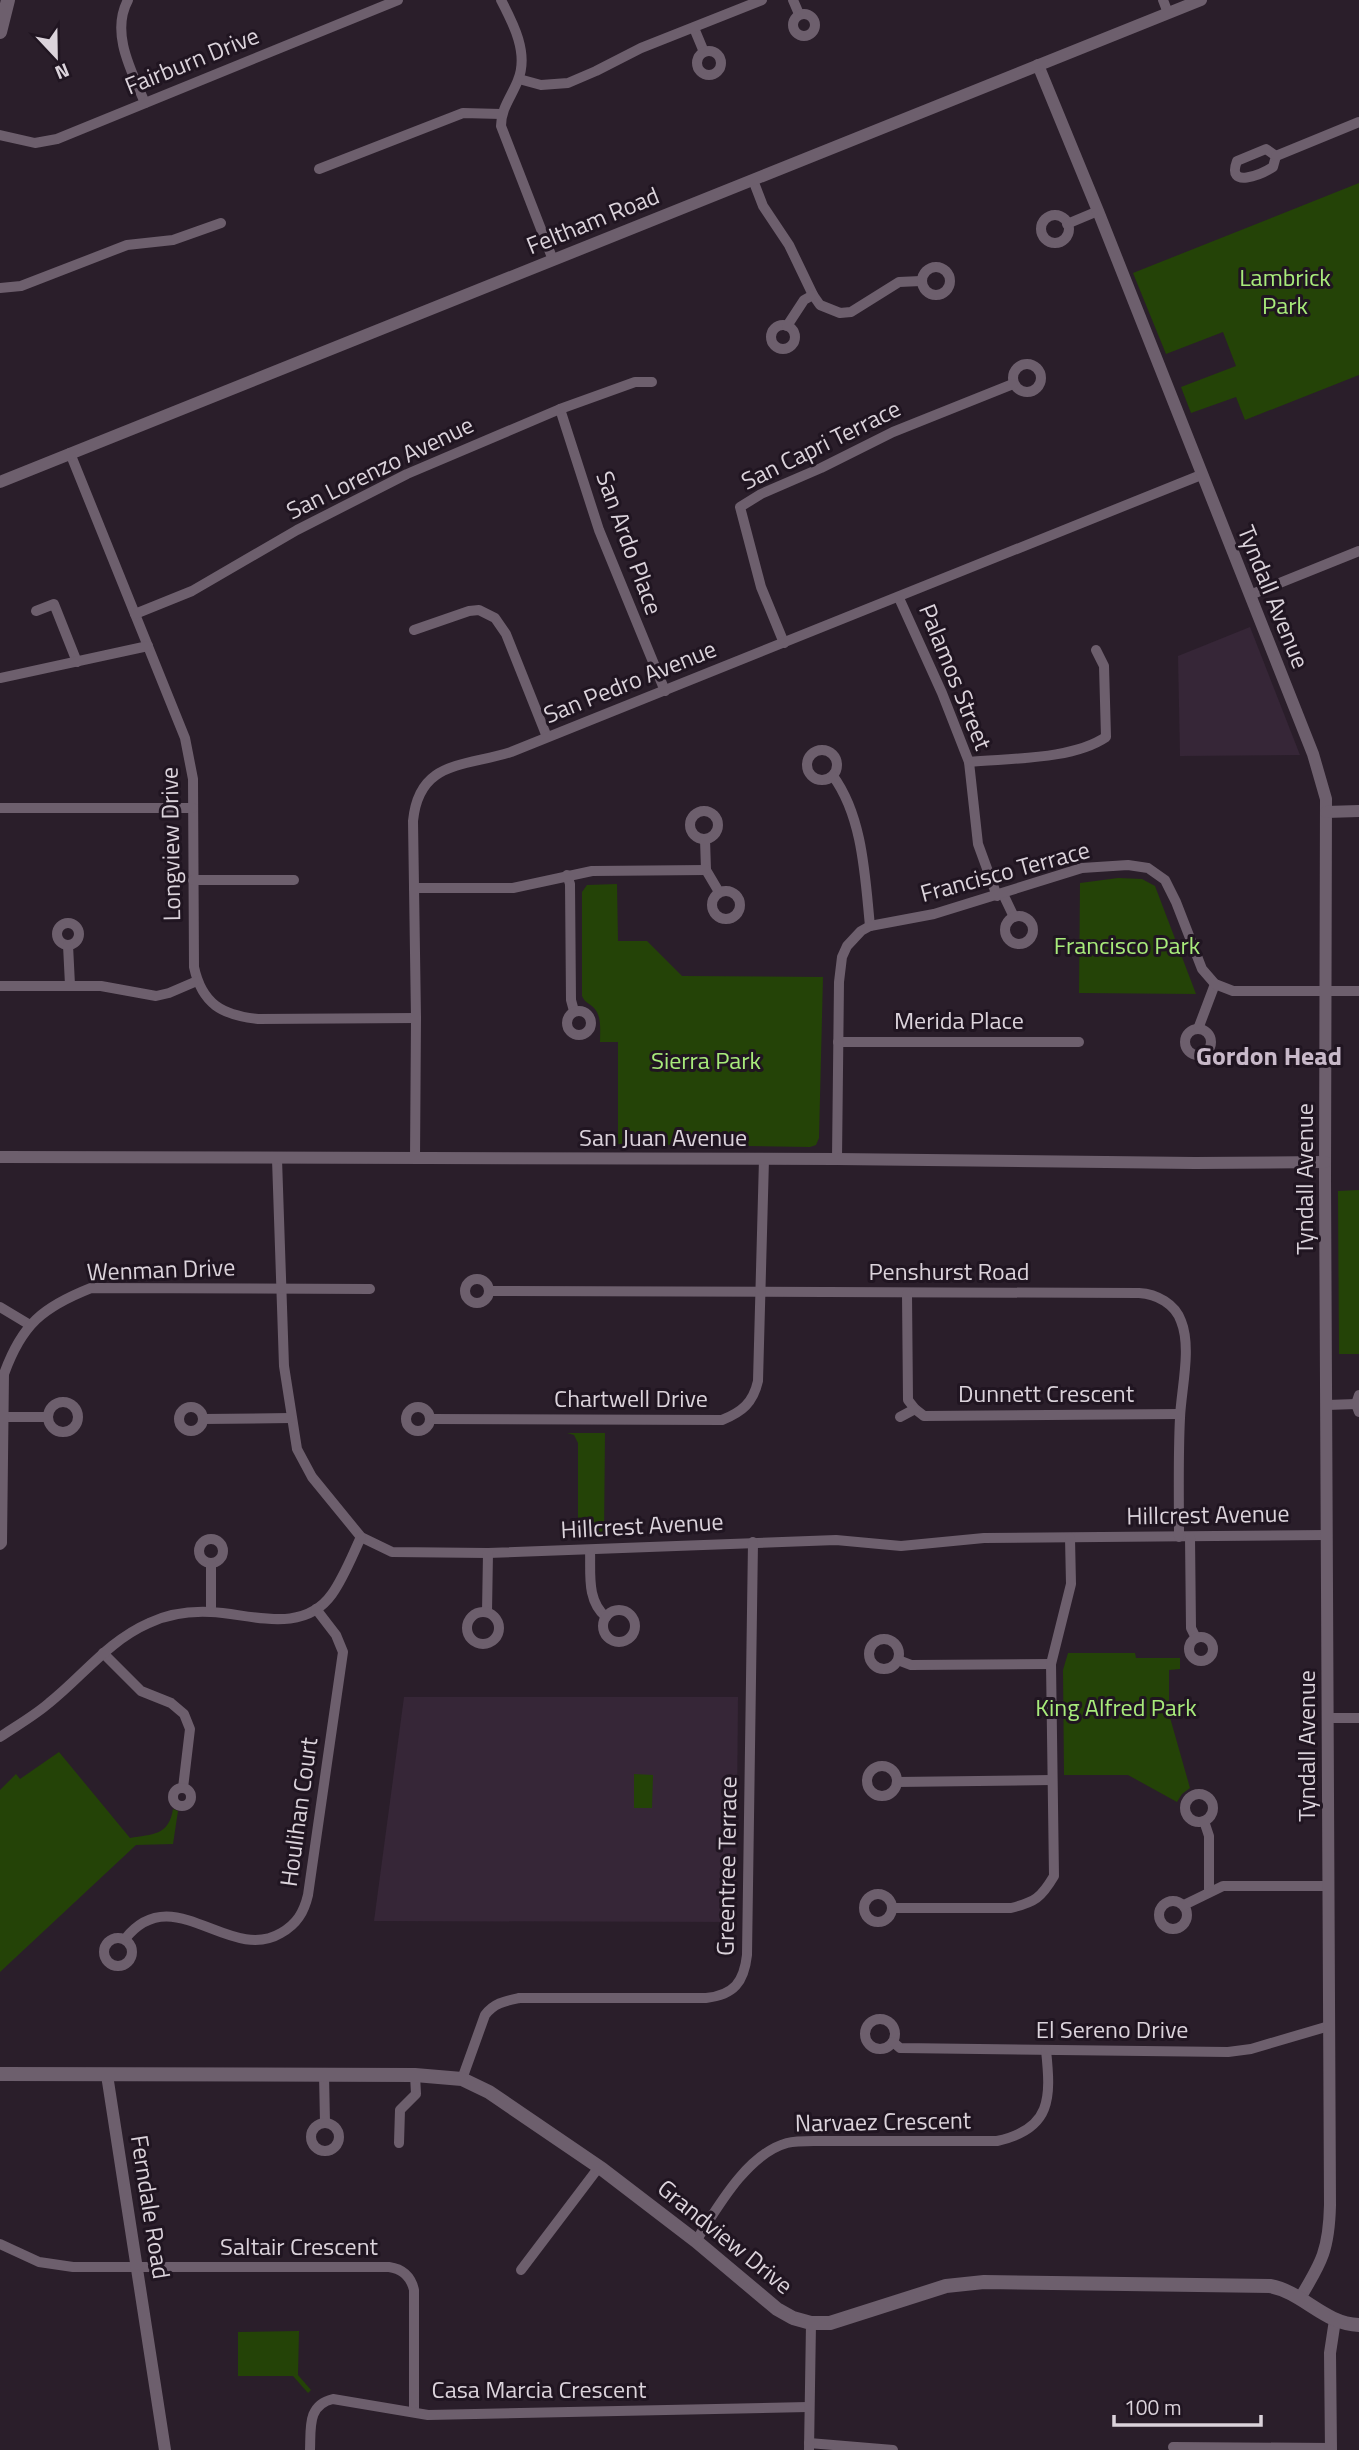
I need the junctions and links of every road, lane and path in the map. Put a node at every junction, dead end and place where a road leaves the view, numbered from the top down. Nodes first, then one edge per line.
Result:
1 (8, 0) edge
2 (128, 0) edge
3 (398, 0) edge
4 (501, 0) edge
5 (762, 0) edge
6 (793, 0) edge
7 (1163, 0) edge
8 (1201, 0) edge
9 (1168, 13) junction
10 (799, 14) dead end
11 (694, 28) junction
12 (0, 32) edge
13 (704, 52) dead end
14 (1038, 65) junction
15 (519, 79) junction
16 (145, 103) junction
17 (501, 114) junction
18 (1359, 122) edge
19 (0, 135) edge
20 (1276, 156) dead end
21 (319, 169) dead end
22 (753, 180) junction
23 (1098, 211) junction
24 (221, 223) dead end
25 (1067, 224) dead end
26 (553, 260) junction
27 (921, 281) dead end
28 (0, 288) edge
29 (813, 295) junction
30 (787, 326) dead end
31 (652, 382) dead end
32 (1013, 384) dead end
33 (560, 409) junction
34 (70, 453) junction
35 (1201, 475) junction
36 (0, 482) edge
37 (1359, 551) edge
38 (1250, 595) junction
39 (899, 598) junction
40 (36, 611) dead end
41 (135, 614) junction
42 (414, 630) dead end
43 (784, 643) junction
44 (148, 646) junction
45 (1096, 650) dead end
46 (77, 662) junction
47 (0, 678) edge
48 (665, 691) junction
49 (547, 737) junction
50 (969, 762) junction
51 (833, 776) dead end
52 (0, 807) edge
53 (193, 808) junction
54 (1359, 811) edge
55 (1326, 812) junction
56 (705, 839) dead end
57 (706, 870) junction
58 (567, 875) junction
59 (193, 880) junction
60 (294, 880) dead end
61 (414, 888) junction
62 (719, 892) dead end
63 (1000, 895) junction
64 (1014, 917) dead end
65 (870, 926) junction
66 (68, 945) dead end
67 (197, 981) junction
68 (1215, 984) junction
69 (70, 985) junction
70 (0, 986) edge
71 (1359, 991) edge
72 (1326, 992) junction
73 (574, 1012) dead end
74 (416, 1018) junction
75 (1198, 1029) dead end
76 (838, 1042) junction
77 (1079, 1042) dead end
78 (0, 1157) edge
79 (277, 1159) junction
80 (415, 1159) junction
81 (764, 1159) junction
82 (836, 1159) junction
83 (1325, 1162) junction
84 (280, 1287) junction
85 (370, 1289) dead end
86 (489, 1291) dead end
87 (761, 1292) junction
88 (907, 1294) junction
89 (0, 1307) edge
90 (30, 1325) junction
91 (1358, 1404) edge
92 (1327, 1405) junction
93 (915, 1409) junction
94 (1180, 1414) junction
95 (1, 1417) edge
96 (48, 1417) dead end
97 (900, 1417) dead end
98 (291, 1418) junction
99 (203, 1419) dead end
100 (430, 1419) dead end
101 (1327, 1535) junction
102 (361, 1537) junction
103 (1184, 1537) junction
104 (1070, 1538) junction
105 (752, 1542) junction
106 (0, 1545) edge
107 (590, 1550) junction
108 (488, 1553) junction
109 (211, 1563) dead end
110 (316, 1609) junction
111 (211, 1612) junction
112 (487, 1612) dead end
113 (606, 1616) dead end
114 (1196, 1638) dead end
115 (103, 1653) junction
116 (898, 1660) dead end
117 (1051, 1664) junction
118 (1328, 1718) junction
119 (1359, 1718) edge
120 (0, 1737) edge
121 (1052, 1780) junction
122 (897, 1782) dead end
123 (183, 1788) dead end
124 (1204, 1821) dead end
125 (1328, 1886) junction
126 (1209, 1891) junction
127 (1184, 1905) dead end
128 (893, 1908) dead end
129 (125, 1938) dead end
130 (1329, 2026) junction
131 (892, 2042) dead end
132 (1046, 2050) junction
133 (0, 2074) edge
134 (324, 2074) junction
135 (107, 2075) junction
136 (415, 2075) junction
137 (462, 2079) junction
138 (325, 2123) dead end
139 (399, 2143) dead end
140 (599, 2167) junction
141 (696, 2241) junction
142 (0, 2244) edge
143 (136, 2267) junction
144 (521, 2270) dead end
145 (1300, 2298) junction
146 (1335, 2320) junction
147 (811, 2323) junction
148 (1359, 2325) edge
149 (808, 2407) junction
150 (414, 2411) junction
151 (809, 2446) edge
152 (1174, 2447) dead end
153 (1331, 2449) edge
154 (165, 2450) edge
155 (310, 2450) edge
156 (892, 2450) edge

1 - 12 main road
2 - 16 street
3 - 16 street, Fairburn Drive
4 - 15 street
5 - 11 street
6 - 10 street
7 - 9 street
8 - 9 street, Feltham Road
9 - 14 street, Feltham Road
11 - 13 street
11 - 15 street
14 - 22 street, Feltham Road
14 - 23 street, Tyndall Avenue
15 - 17 street
16 - 19 street, Fairburn Drive
17 - 21 street
17 - 26 street
18 - 20 street
22 - 26 street, Feltham Road
22 - 29 street
23 - 25 street
23 - 35 street, Tyndall Avenue
24 - 28 street
26 - 34 street, Feltham Road
27 - 29 street
29 - 30 street
31 - 33 street, San Lorenzo Avenue
32 - 43 street, San Capri Terrace
33 - 41 street, San Lorenzo Avenue
33 - 48 street, San Ardo Place
34 - 36 street, Feltham Road
34 - 41 street, Longview Drive
35 - 38 street, Tyndall Avenue
35 - 39 street, San Pedro Avenue
37 - 38 street
38 - 55 street, Tyndall Avenue
39 - 43 street, San Pedro Avenue
39 - 50 street, Palamos Street
40 - 46 street
41 - 44 street, Longview Drive
42 - 49 street
43 - 48 street, San Pedro Avenue
44 - 46 street
44 - 53 street, Longview Drive
45 - 50 street
46 - 47 street
48 - 49 street, San Pedro Avenue
49 - 61 street, San Pedro Avenue
50 - 63 street, Palamos Street
51 - 65 street
52 - 53 street
53 - 59 street, Longview Drive
54 - 55 street
55 - 72 street, Tyndall Avenue
56 - 57 street
57 - 58 street
57 - 62 street
58 - 61 street
58 - 73 street
59 - 60 street
59 - 67 street, Longview Drive
61 - 74 street, San Pedro Avenue
63 - 64 street, Palamos Street
63 - 65 street, Francisco Terrace
63 - 68 street, Francisco Terrace
65 - 76 street
66 - 69 street
67 - 69 street
67 - 74 street
68 - 72 street
68 - 75 street
69 - 70 street
71 - 72 street
72 - 83 street, Tyndall Avenue
74 - 80 street, San Pedro Avenue
76 - 77 street, Merida Place
76 - 82 street
78 - 79 street, San Juan Avenue
79 - 80 street, San Juan Avenue
79 - 84 street, Hillcrest Avenue
80 - 81 street, San Juan Avenue
81 - 82 street, San Juan Avenue
81 - 87 street, Chartwell Drive
82 - 83 street, San Juan Avenue
83 - 92 street, Tyndall Avenue
84 - 85 street, Wenman Drive
84 - 90 street, Wenman Drive
84 - 98 street, Hillcrest Avenue
86 - 87 street, Penshurst Road
87 - 88 street, Penshurst Road
87 - 100 street, Chartwell Drive
88 - 93 street
88 - 94 street, Penshurst Road
89 - 90 street
90 - 95 street, Wenman Drive
91 - 92 street
92 - 101 street, Tyndall Avenue
93 - 94 street, Dunnett Crescent
93 - 97 street
94 - 103 street, Penshurst Road
95 - 96 street
95 - 106 street, Wenman Drive
98 - 99 street
98 - 102 street, Hillcrest Avenue
101 - 103 street, Hillcrest Avenue
101 - 118 street, Tyndall Avenue
102 - 108 street, Hillcrest Avenue
102 - 110 street
103 - 104 street, Hillcrest Avenue
103 - 114 street, Penshurst Road
104 - 105 street, Hillcrest Avenue
104 - 117 street
105 - 107 street, Hillcrest Avenue
105 - 137 street, Greentree Terrace
107 - 108 street, Hillcrest Avenue
107 - 113 street
108 - 112 street
109 - 111 street
110 - 111 street
110 - 129 street, Houlihan Court
111 - 115 street
115 - 120 street
115 - 123 street
116 - 117 street
117 - 121 street
118 - 119 street
118 - 125 street, Tyndall Avenue
121 - 122 street
121 - 128 street
124 - 126 street
125 - 126 street
125 - 130 street, Tyndall Avenue
126 - 127 street
130 - 132 street, El Sereno Drive
130 - 145 street, Tyndall Avenue
131 - 132 street, El Sereno Drive
132 - 141 street, Narvaez Crescent
133 - 135 main road
134 - 135 main road, Grandview Drive
134 - 136 main road, Grandview Drive
134 - 138 street
135 - 143 street, Ferndale Road
136 - 137 main road, Grandview Drive
136 - 139 street
137 - 140 main road, Grandview Drive
140 - 141 main road, Grandview Drive
140 - 144 street
141 - 147 main road, Grandview Drive
142 - 143 street
143 - 150 street, Saltair Crescent
143 - 154 street, Ferndale Road
145 - 146 main road, Grandview Drive
145 - 147 main road, Grandview Drive
146 - 148 main road
146 - 153 street
147 - 149 street
149 - 150 street, Casa Marcia Crescent
149 - 151 street
150 - 155 street, Casa Marcia Crescent
151 - 156 street
152 - 153 street

